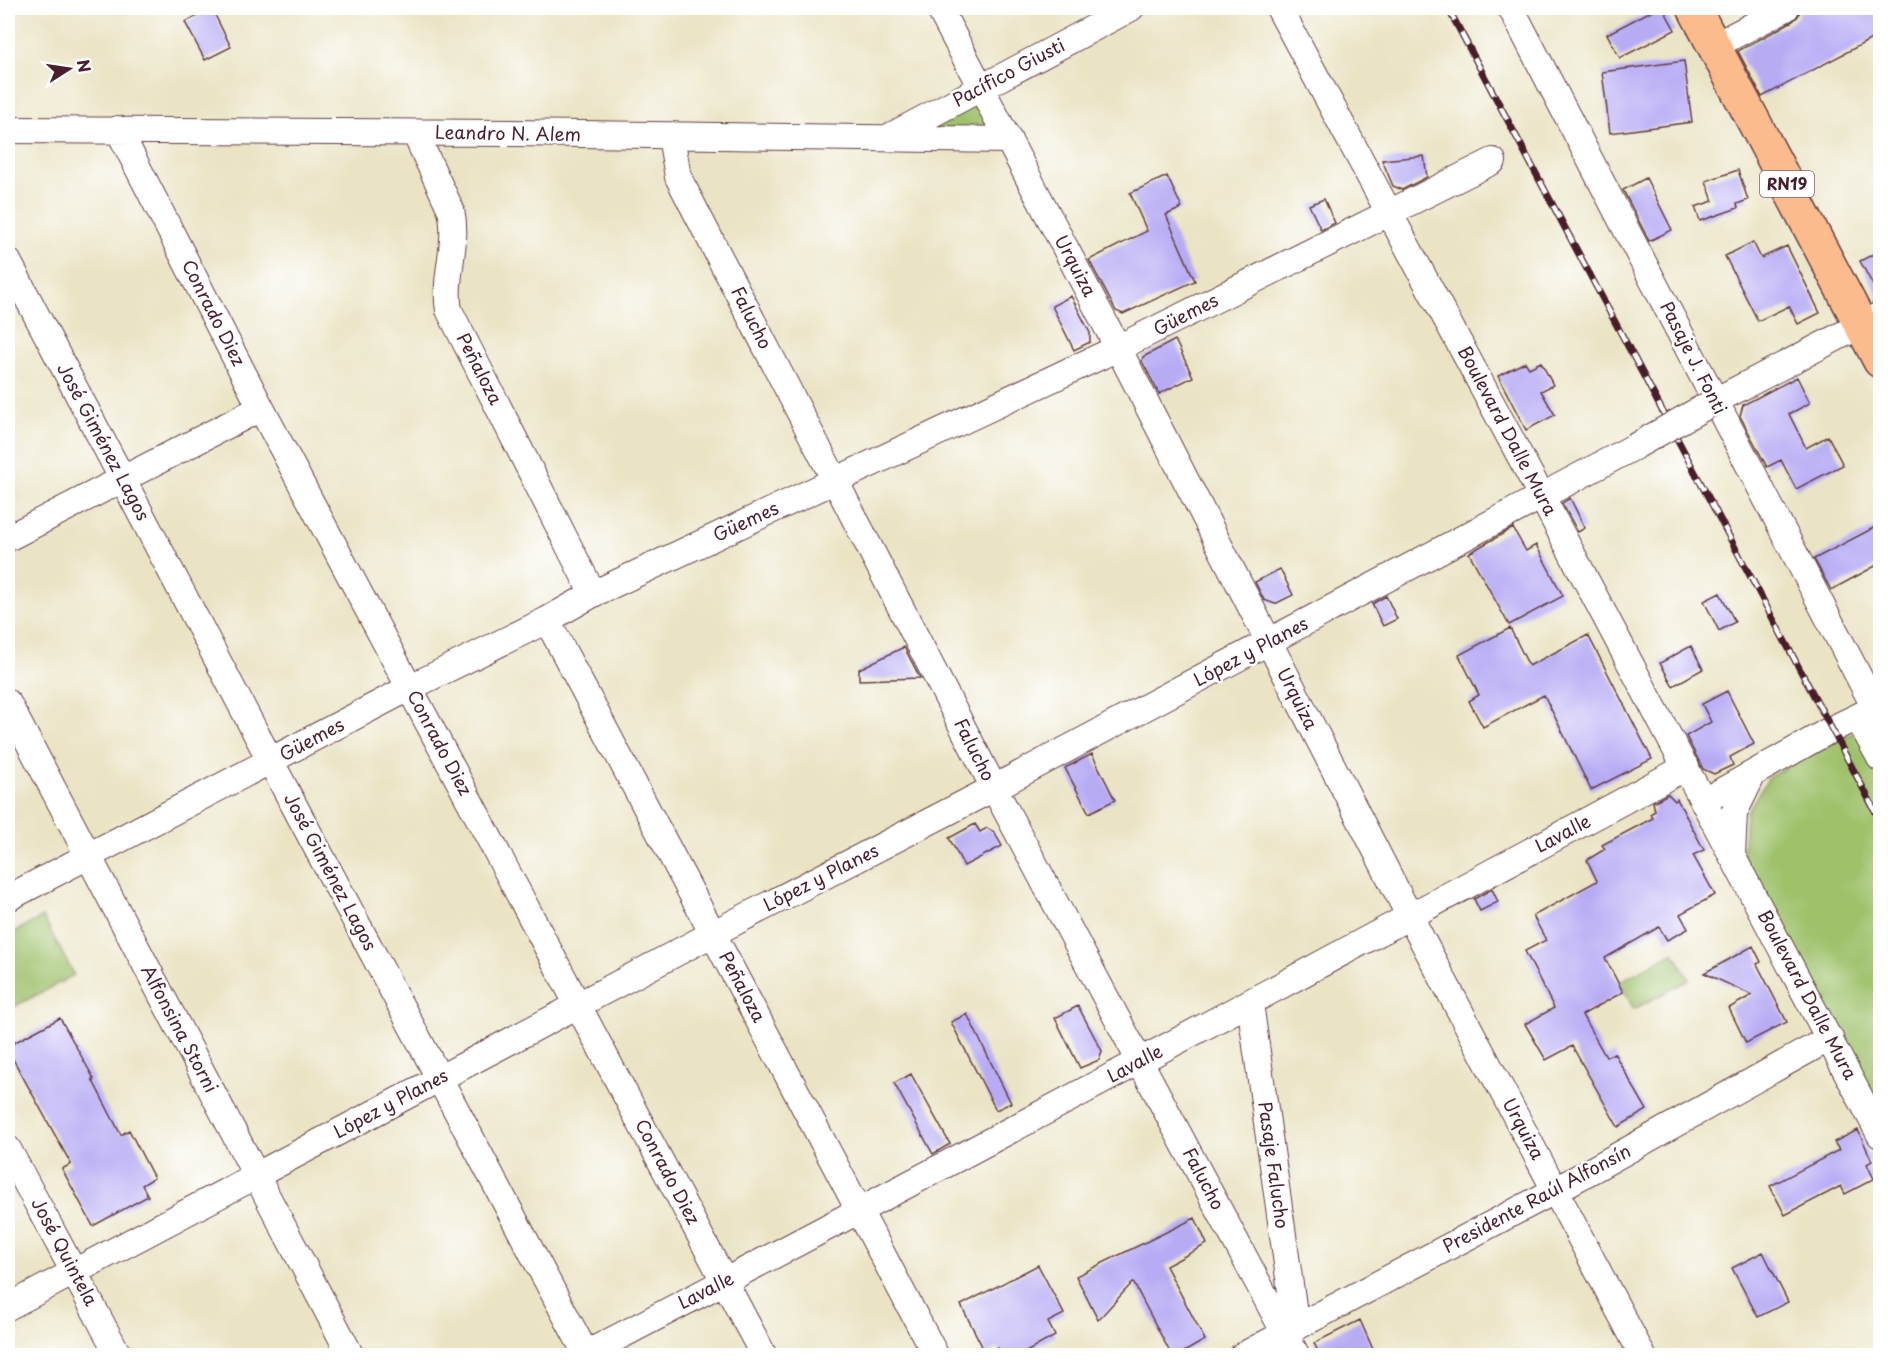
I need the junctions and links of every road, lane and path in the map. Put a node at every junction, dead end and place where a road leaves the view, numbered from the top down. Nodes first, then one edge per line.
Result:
1 (939, 8) edge
2 (1131, 8) edge
3 (1279, 8) edge
4 (1511, 8) edge
5 (1694, 8) edge
6 (1786, 8) edge
7 (1714, 46) junction
8 (982, 88) junction
9 (118, 129) junction
10 (8, 130) edge
11 (415, 133) junction
12 (671, 136) junction
13 (886, 138) junction
14 (1009, 140) junction
15 (1492, 161) dead end
16 (1390, 212) junction
17 (8, 261) edge
18 (1871, 320) edge
19 (1118, 348) junction
20 (1881, 361) edge
21 (1715, 401) junction
22 (261, 408) junction
23 (123, 480) junction
24 (834, 480) junction
25 (1542, 496) junction
26 (8, 538) edge
27 (593, 594) junction
28 (547, 620) junction
29 (1268, 643) junction
30 (409, 688) junction
31 (8, 703) edge
32 (1871, 711) edge
33 (1881, 758) edge
34 (270, 762) junction
35 (1686, 767) junction
36 (1753, 774) junction
37 (994, 789) junction
38 (1704, 801) junction
39 (87, 856) junction
40 (1732, 856) junction
41 (8, 898) edge
42 (1410, 917) junction
43 (714, 933) junction
44 (1250, 1003) junction
45 (579, 1005) junction
46 (1830, 1038) junction
47 (1140, 1061) junction
48 (440, 1078) junction
49 (1881, 1135) edge
50 (8, 1149) edge
51 (256, 1175) junction
52 (1556, 1190) junction
53 (859, 1211) junction
54 (74, 1271) junction
55 (725, 1282) junction
56 (8, 1307) edge
57 (1291, 1330) junction
58 (585, 1355) edge
59 (119, 1356) edge
60 (351, 1356) edge
61 (764, 1356) edge
62 (936, 1356) edge
63 (1242, 1356) edge
64 (1297, 1356) edge
65 (1644, 1356) edge

1 - 8 street, Urquiza
2 - 8 street, Pacífico Giusti
3 - 16 street, Boulevard Dalle Mura
4 - 21 street, Pasaje J. Fonti
5 - 7 highway, RN19
6 - 7 street
7 - 18 highway, RN19
8 - 13 street, Pacífico Giusti
8 - 14 street, Urquiza
9 - 10 street, Leandro N. Alem
9 - 11 street, Leandro N. Alem
9 - 22 street, Conrado Diez
11 - 12 street, Leandro N. Alem
11 - 27 street, Peñaloza
12 - 13 street, Leandro N. Alem
12 - 24 street, Falucho
13 - 14 street, Leandro N. Alem
14 - 19 street, Urquiza
15 - 16 street, Güemes
16 - 19 street, Güemes
16 - 25 street, Boulevard Dalle Mura
17 - 23 street, José Giménez Lagos
18 - 20 highway, RN19
18 - 21 street
19 - 24 street, Güemes
19 - 29 street, Urquiza
21 - 25 street, López y Planes, bridge
21 - 32 street, Pasaje J. Fonti
22 - 23 street
22 - 30 street, Conrado Diez
23 - 26 street
23 - 34 street, José Giménez Lagos
24 - 27 street, Güemes
24 - 37 street, Falucho
25 - 29 street, López y Planes
25 - 35 street, Boulevard Dalle Mura
27 - 28 street, Güemes
28 - 30 street, Güemes
28 - 43 street, Peñaloza
29 - 37 street, López y Planes
29 - 42 street, Urquiza
30 - 34 street, Güemes
30 - 45 street, Conrado Diez
31 - 39 street, Alfonsina Storni
32 - 33 street, Pasaje J. Fonti
32 - 36 street
34 - 39 street, Güemes
34 - 48 street, José Giménez Lagos
35 - 38 street, Boulevard Dalle Mura
35 - 42 street, Lavalle
36 - 38 street
36 - 40 street
37 - 43 street, López y Planes
37 - 47 street, Falucho
38 - 40 street, Boulevard Dalle Mura
39 - 41 street, Güemes
39 - 51 street, Alfonsina Storni
40 - 46 street, Boulevard Dalle Mura
42 - 44 street, Lavalle
42 - 52 street, Urquiza
43 - 45 street, López y Planes
43 - 53 street, Peñaloza
44 - 47 street, Lavalle
44 - 57 street, Pasaje Falucho
45 - 48 street, López y Planes
45 - 55 street, Conrado Diez
46 - 49 street, Boulevard Dalle Mura
46 - 52 street, Presidente Raúl Alfonsín
47 - 53 street, Lavalle
47 - 57 street, Falucho
48 - 51 street, López y Planes
48 - 58 street, José Giménez Lagos
50 - 54 street, José Quintela
51 - 54 street, López y Planes
51 - 60 street, Alfonsina Storni
52 - 57 street, Presidente Raúl Alfonsín
52 - 65 street, Urquiza
53 - 55 street, Lavalle
53 - 62 street, Peñaloza
54 - 56 street, López y Planes
54 - 59 street, José Quintela
55 - 58 street, Lavalle
55 - 61 street, Conrado Diez
57 - 63 street, Presidente Raúl Alfonsín
57 - 64 street, Falucho

